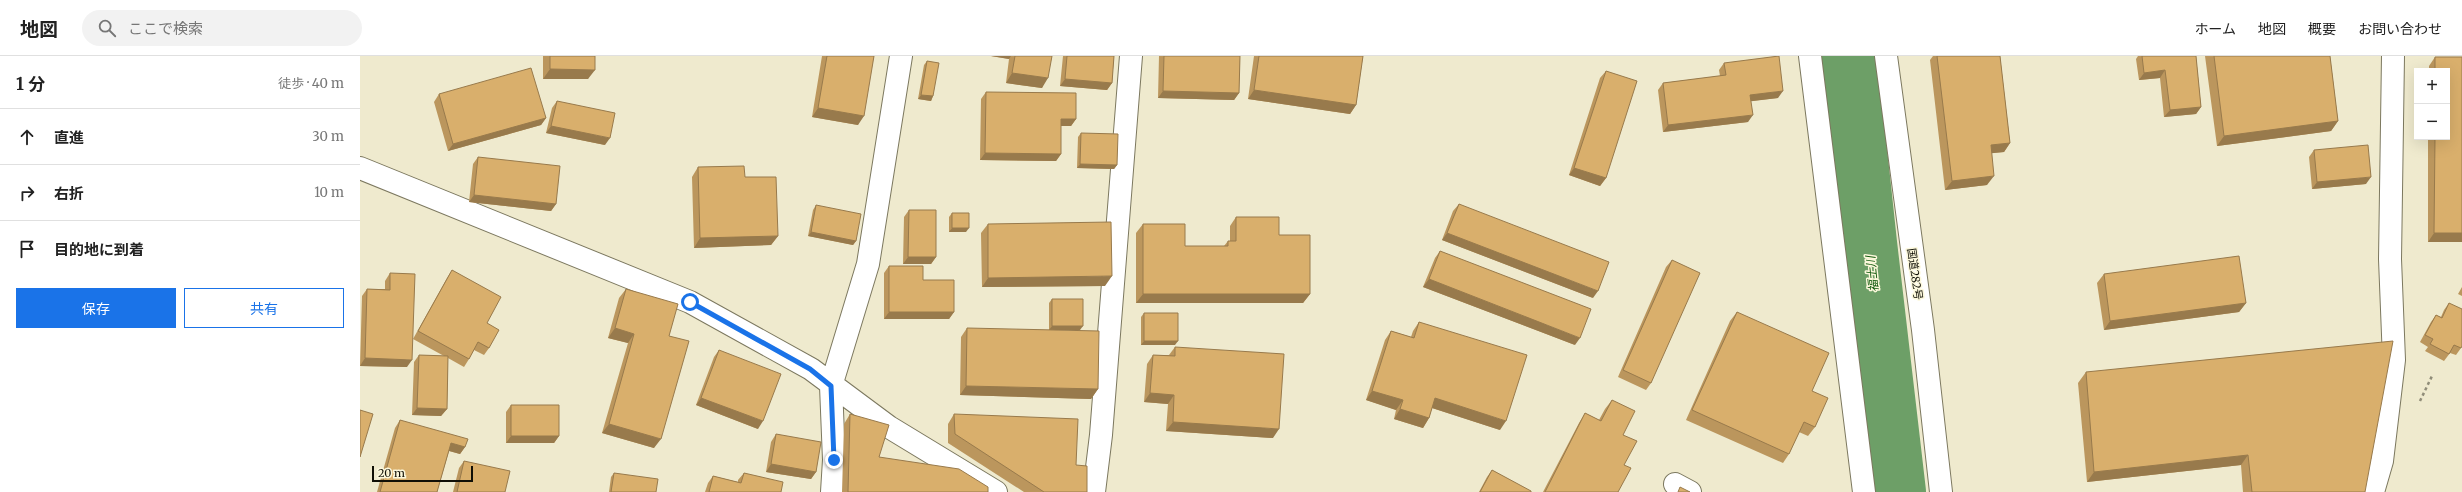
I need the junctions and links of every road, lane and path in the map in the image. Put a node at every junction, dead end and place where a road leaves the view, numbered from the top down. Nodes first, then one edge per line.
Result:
1 (901, 56) edge
2 (1131, 56) edge
3 (1810, 56) edge
4 (1886, 56) edge
5 (2393, 56) edge
6 (360, 168) edge
7 (831, 386) junction
8 (832, 492) edge
9 (996, 492) edge
10 (1094, 492) edge
11 (1864, 492) edge
12 (1941, 492) edge
13 (2373, 492) edge

1 - 7 main road
2 - 10 main road
3 - 11 main road
4 - 12 main road, 国道282号
5 - 13 main road
6 - 7 main road
7 - 8 main road
7 - 9 main road

